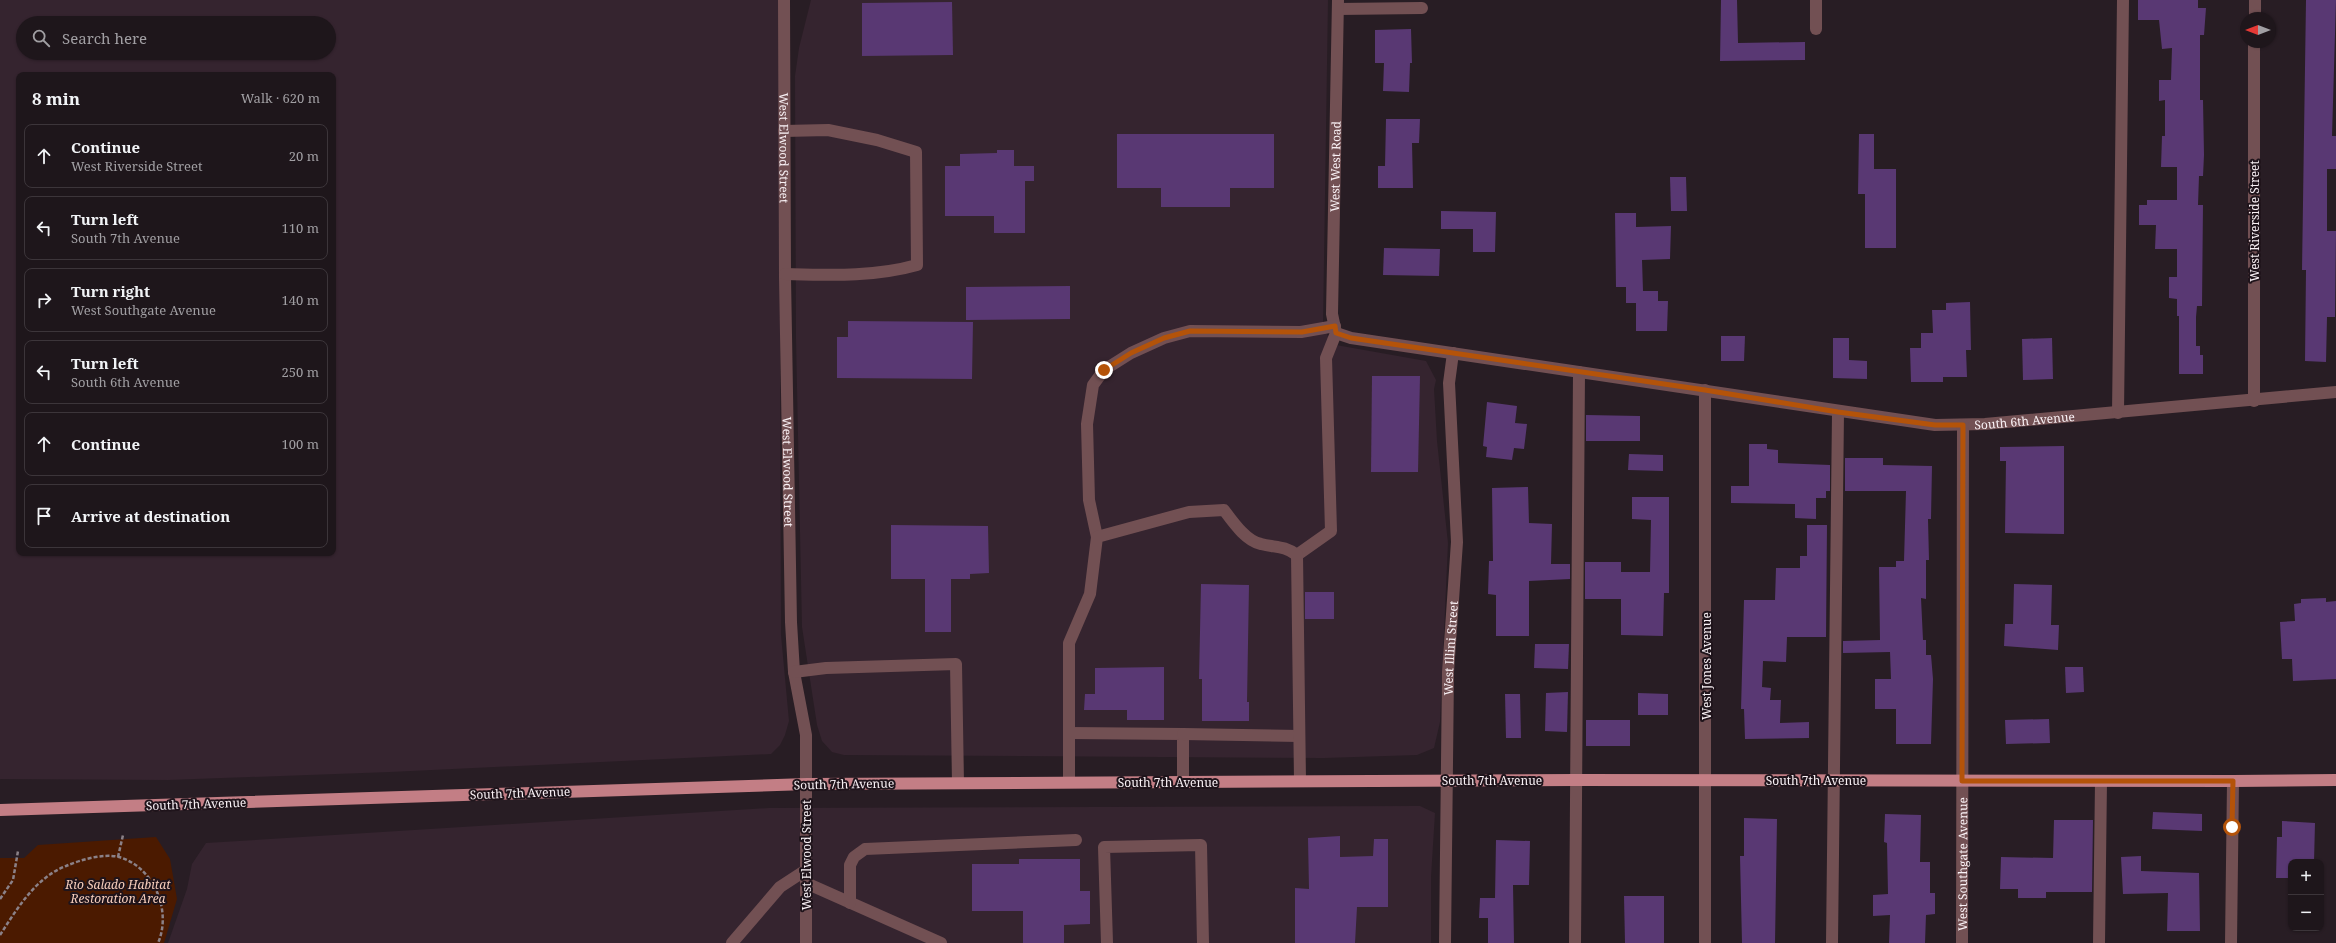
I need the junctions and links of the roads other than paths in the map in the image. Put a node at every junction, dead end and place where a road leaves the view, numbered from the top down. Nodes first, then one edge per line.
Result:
1 (784, 0) edge
2 (1816, 0) edge
3 (2123, 0) edge
4 (2255, 0) edge
5 (1338, 5) edge
6 (1422, 8) dead end
7 (2254, 12) edge
8 (1816, 30) dead end
9 (2254, 48) edge
10 (784, 131) junction
11 (785, 274) junction
12 (1336, 329) junction
13 (1453, 353) junction
14 (1579, 372) junction
15 (1705, 390) junction
16 (2336, 392) edge
17 (2254, 401) junction
18 (1838, 412) junction
19 (2118, 412) junction
20 (1963, 425) junction
21 (1097, 537) junction
22 (1297, 555) junction
23 (794, 672) junction
24 (1069, 733) junction
25 (1183, 734) junction
26 (1299, 736) junction
27 (1445, 780) junction
28 (1576, 780) junction
29 (1706, 780) junction
30 (1833, 780) junction
31 (2336, 780) edge
32 (1300, 781) junction
33 (1962, 781) junction
34 (2101, 781) junction
35 (2233, 781) junction
36 (1069, 782) junction
37 (1183, 782) junction
38 (958, 783) junction
39 (807, 784) junction
40 (0, 810) edge
41 (1076, 840) dead end
42 (806, 870) junction
43 (806, 883) junction
44 (850, 903) junction
45 (732, 943) edge
46 (806, 943) edge
47 (941, 943) edge
48 (1107, 943) edge
49 (1202, 943) edge
50 (1445, 943) edge
51 (1575, 943) edge
52 (1705, 943) edge
53 (1832, 943) edge
54 (1962, 943) edge
55 (2099, 943) edge
56 (2231, 943) edge

1 - 10 street, West Elwood Street
2 - 8 street
3 - 19 street
4 - 7 street
5 - 6 street
5 - 12 street, West West Road
9 - 17 street, West Riverside Street
10 - 11 street, West Elwood Street
10 - 11 street
11 - 23 street, West Elwood Street
12 - 13 street, South 6th Avenue
12 - 21 street
12 - 22 street
13 - 14 street, South 6th Avenue
13 - 27 street, West Illini Street
14 - 15 street, South 6th Avenue
14 - 28 street
15 - 18 street, South 6th Avenue
15 - 29 street, West Jones Avenue
16 - 17 street, South 6th Avenue
17 - 19 street, South 6th Avenue
18 - 20 street, South 6th Avenue
18 - 30 street
19 - 20 street, South 6th Avenue
20 - 33 street, West Southgate Avenue
21 - 22 street
21 - 24 street
22 - 26 street
23 - 38 street
23 - 39 street, West Elwood Street
24 - 25 street
24 - 36 street
25 - 26 street
25 - 37 street
26 - 32 street
27 - 28 main road, South 7th Avenue
27 - 32 main road, South 7th Avenue
27 - 50 street, West Illini Street
28 - 29 main road, South 7th Avenue
28 - 51 street
29 - 30 main road, South 7th Avenue
29 - 52 street, West Jones Avenue
30 - 33 main road, South 7th Avenue
30 - 53 street
31 - 35 main road, South 7th Avenue
32 - 37 main road, South 7th Avenue
33 - 34 main road, South 7th Avenue
33 - 54 street, West Southgate Avenue
34 - 35 main road, South 7th Avenue
34 - 55 street
35 - 56 street
36 - 37 main road, South 7th Avenue
36 - 38 main road, South 7th Avenue
38 - 39 main road, South 7th Avenue
39 - 40 main road, South 7th Avenue
39 - 42 street, West Elwood Street
41 - 44 street
42 - 43 street, West Elwood Street
42 - 45 street
43 - 44 street
43 - 46 street, West Elwood Street
44 - 47 street
48 - 49 street

